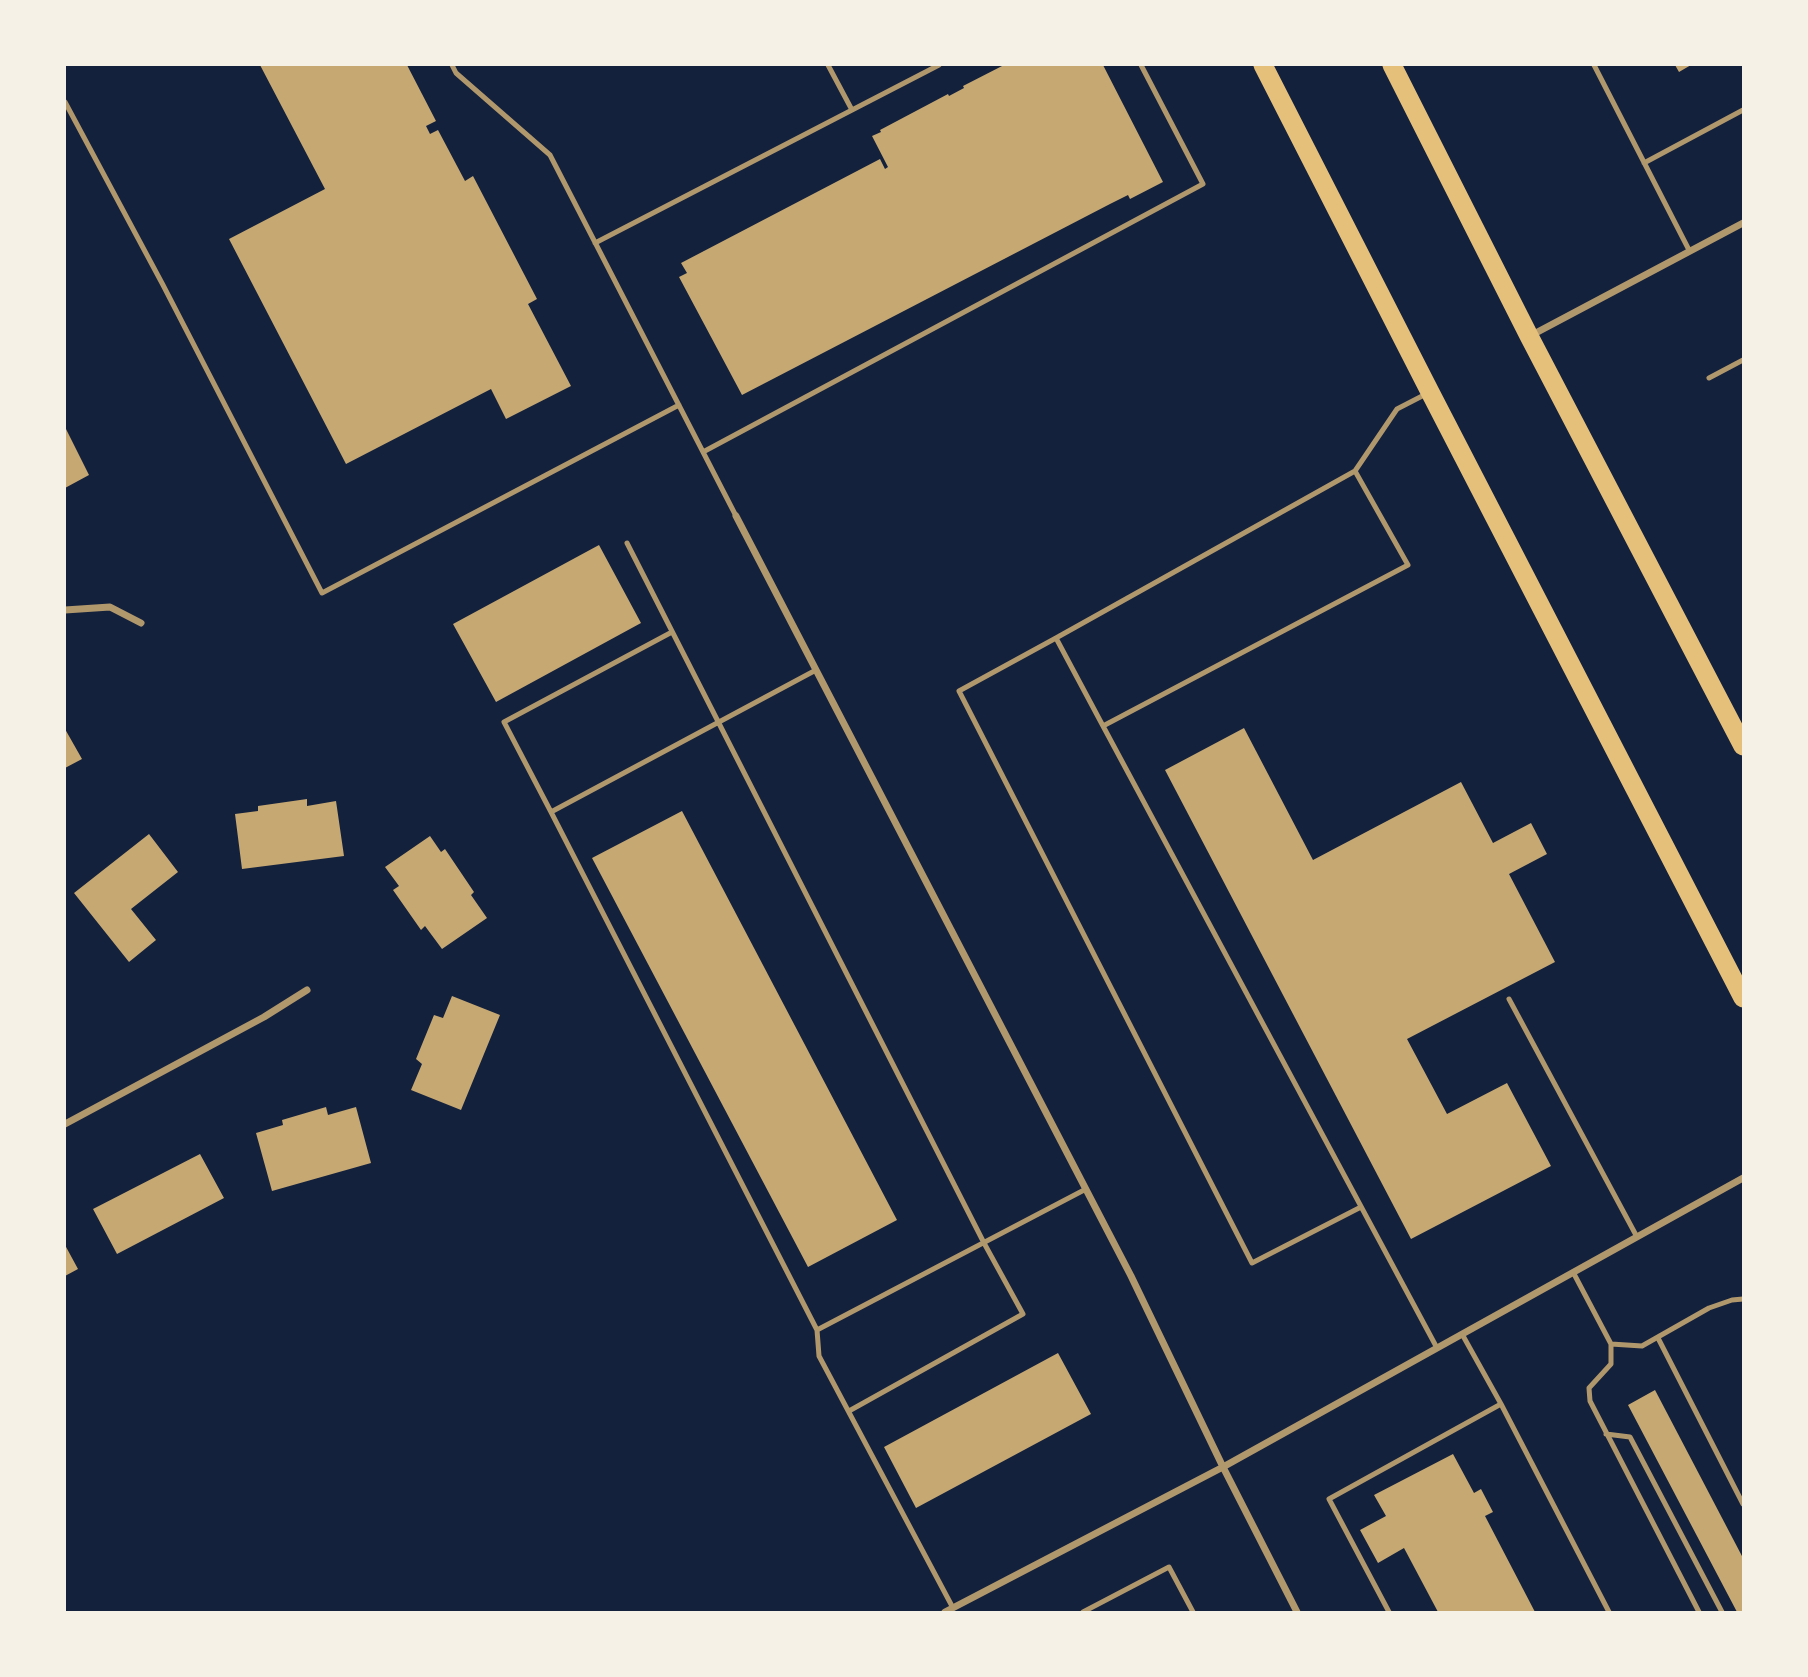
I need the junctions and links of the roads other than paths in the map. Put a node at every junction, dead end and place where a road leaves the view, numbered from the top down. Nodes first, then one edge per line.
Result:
1 (452, 65) edge
2 (828, 65) edge
3 (939, 65) edge
4 (1141, 65) edge
5 (1263, 65) edge
6 (1392, 65) edge
7 (1594, 65) edge
8 (65, 102) edge
9 (852, 110) junction
10 (1743, 110) edge
11 (1644, 163) junction
12 (1743, 223) edge
13 (595, 243) junction
14 (1689, 250) junction
15 (1529, 336) junction
16 (1743, 360) edge
17 (1709, 378) dead end
18 (1430, 392) junction
19 (679, 405) junction
20 (703, 452) junction
21 (1355, 471) junction
22 (736, 516) joint
23 (626, 543) dead end
24 (65, 610) edge
25 (141, 623) dead end
26 (672, 632) junction
27 (1056, 638) junction
28 (816, 670) junction
29 (719, 723) junction
30 (1103, 726) junction
31 (1743, 746) edge
32 (551, 812) junction
33 (307, 990) dead end
34 (1743, 998) edge
35 (1509, 999) dead end
36 (65, 1124) edge
37 (1743, 1178) edge
38 (1086, 1189) junction
39 (1361, 1206) junction
40 (1637, 1237) junction
41 (984, 1243) junction
42 (1573, 1272) junction
43 (1743, 1299) edge
44 (817, 1330) junction
45 (1462, 1334) junction
46 (1658, 1338) junction
47 (1611, 1344) junction
48 (1437, 1348) junction
49 (1501, 1404) junction
50 (849, 1411) junction
51 (1606, 1434) junction
52 (1223, 1467) junction
53 (1743, 1504) edge
54 (949, 1610) edge
55 (1083, 1612) edge
56 (1193, 1612) edge
57 (1297, 1612) edge
58 (1389, 1612) edge
59 (1609, 1612) edge
60 (1699, 1612) edge
61 (1722, 1612) edge

1 - 13 lane
2 - 9 lane
3 - 9 lane
4 - 20 lane
5 - 18 highway
6 - 15 highway
7 - 11 lane
8 - 19 lane
9 - 13 lane
10 - 11 lane
11 - 14 lane
12 - 14 street
13 - 19 lane
14 - 15 street
15 - 31 highway
16 - 17 lane
18 - 21 lane
18 - 34 highway
19 - 20 lane
20 - 22 lane
21 - 27 lane
21 - 30 lane
22 - 28 street
23 - 26 lane
24 - 25 street
26 - 29 lane
26 - 32 lane
27 - 30 lane
27 - 39 lane
28 - 29 lane
28 - 38 street
29 - 32 lane
29 - 41 lane
30 - 39 lane
32 - 44 lane
33 - 36 street
35 - 40 lane
37 - 40 street
38 - 41 lane
38 - 52 street
39 - 48 lane
40 - 42 street
41 - 44 lane
41 - 50 lane
42 - 45 street
42 - 47 lane
43 - 46 lane
44 - 50 lane
45 - 48 street
45 - 49 lane
46 - 47 lane
46 - 53 lane
47 - 51 lane
48 - 52 street
49 - 58 lane
49 - 59 lane
50 - 54 lane
51 - 60 lane
51 - 61 lane
52 - 54 street
52 - 57 street
55 - 56 lane

